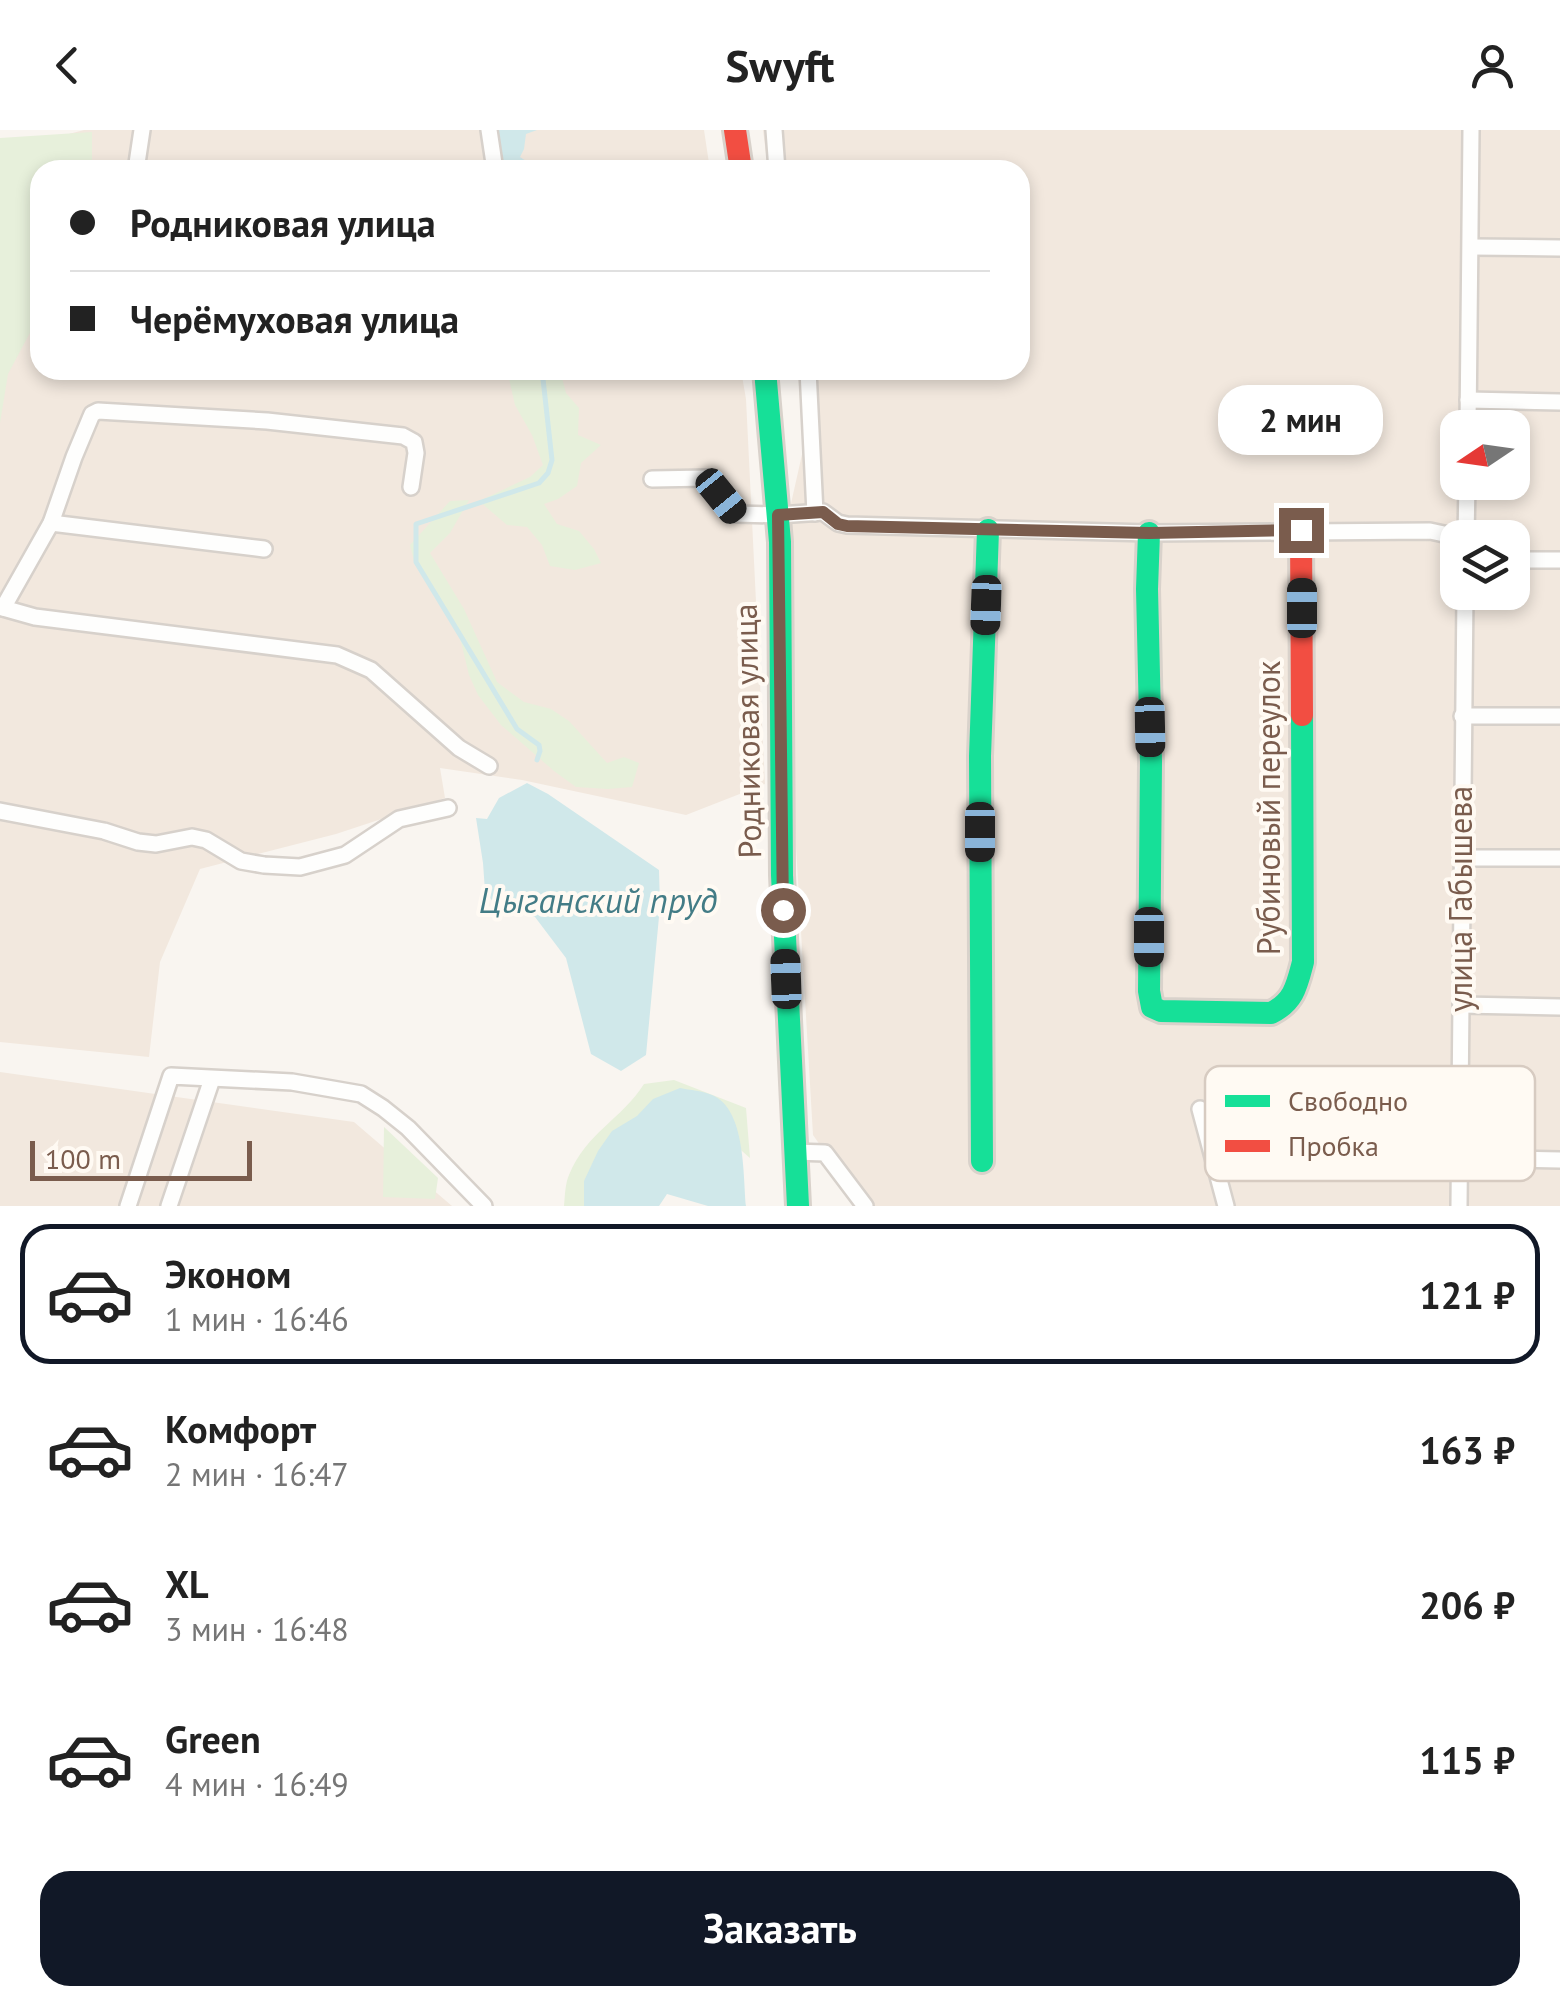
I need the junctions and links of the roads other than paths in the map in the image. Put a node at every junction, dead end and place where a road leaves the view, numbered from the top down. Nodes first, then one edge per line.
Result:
1 (142, 130) edge
2 (489, 130) edge
3 (735, 130) edge
4 (774, 130) edge
5 (1470, 130) edge
6 (138, 160) edge
7 (494, 160) edge
8 (739, 160) edge
9 (776, 160) edge
10 (1471, 246) junction
11 (1560, 248) edge
12 (766, 380) edge
13 (809, 380) edge
14 (1468, 400) junction
15 (1560, 402) edge
16 (1468, 410) edge
17 (652, 479) dead end
18 (410, 487) dead end
19 (814, 513) junction
20 (778, 515) junction
21 (52, 523) junction
22 (988, 530) junction
23 (1301, 530) junction
24 (1149, 533) junction
25 (1440, 533) edge
26 (264, 548) dead end
27 (1530, 560) edge
28 (1560, 560) edge
29 (1, 608) edge
30 (1465, 610) edge
31 (1462, 716) junction
32 (1560, 716) edge
33 (490, 766) dead end
34 (448, 808) dead end
35 (0, 811) edge
36 (1461, 858) junction
37 (1560, 858) edge
38 (1461, 1005) junction
39 (1560, 1006) edge
40 (1461, 1066) edge
41 (212, 1078) junction
42 (1200, 1109) dead end
43 (1205, 1128) edge
44 (794, 1152) junction
45 (1535, 1160) edge
46 (1560, 1160) edge
47 (982, 1161) dead end
48 (1219, 1181) edge
49 (1460, 1181) edge
50 (128, 1206) edge
51 (168, 1206) edge
52 (484, 1206) edge
53 (798, 1206) edge
54 (865, 1206) edge
55 (1226, 1206) edge
56 (1459, 1206) edge

1 - 6 street
2 - 7 street
3 - 8 street
4 - 9 street
5 - 10 street
10 - 11 street
10 - 14 street
12 - 20 street, Родниковая улица
13 - 19 street
14 - 15 street
14 - 16 street
17 - 20 street
18 - 21 street
19 - 20 street
19 - 22 street
20 - 44 street, Родниковая улица
21 - 26 street
21 - 29 street
22 - 24 street
22 - 47 street
23 - 24 street
23 - 24 street, Рубиновый переулок
23 - 25 street
27 - 28 street
29 - 33 street
30 - 31 street, улица Габышева
31 - 32 street
31 - 36 street, улица Габышева
34 - 35 street
36 - 37 street
36 - 38 street, улица Габышева
38 - 39 street
38 - 40 street, улица Габышева
41 - 50 street
41 - 51 street
41 - 52 street
42 - 43 street
44 - 53 street, Родниковая улица
44 - 54 street
45 - 46 street
48 - 55 street
49 - 56 street, улица Габышева

